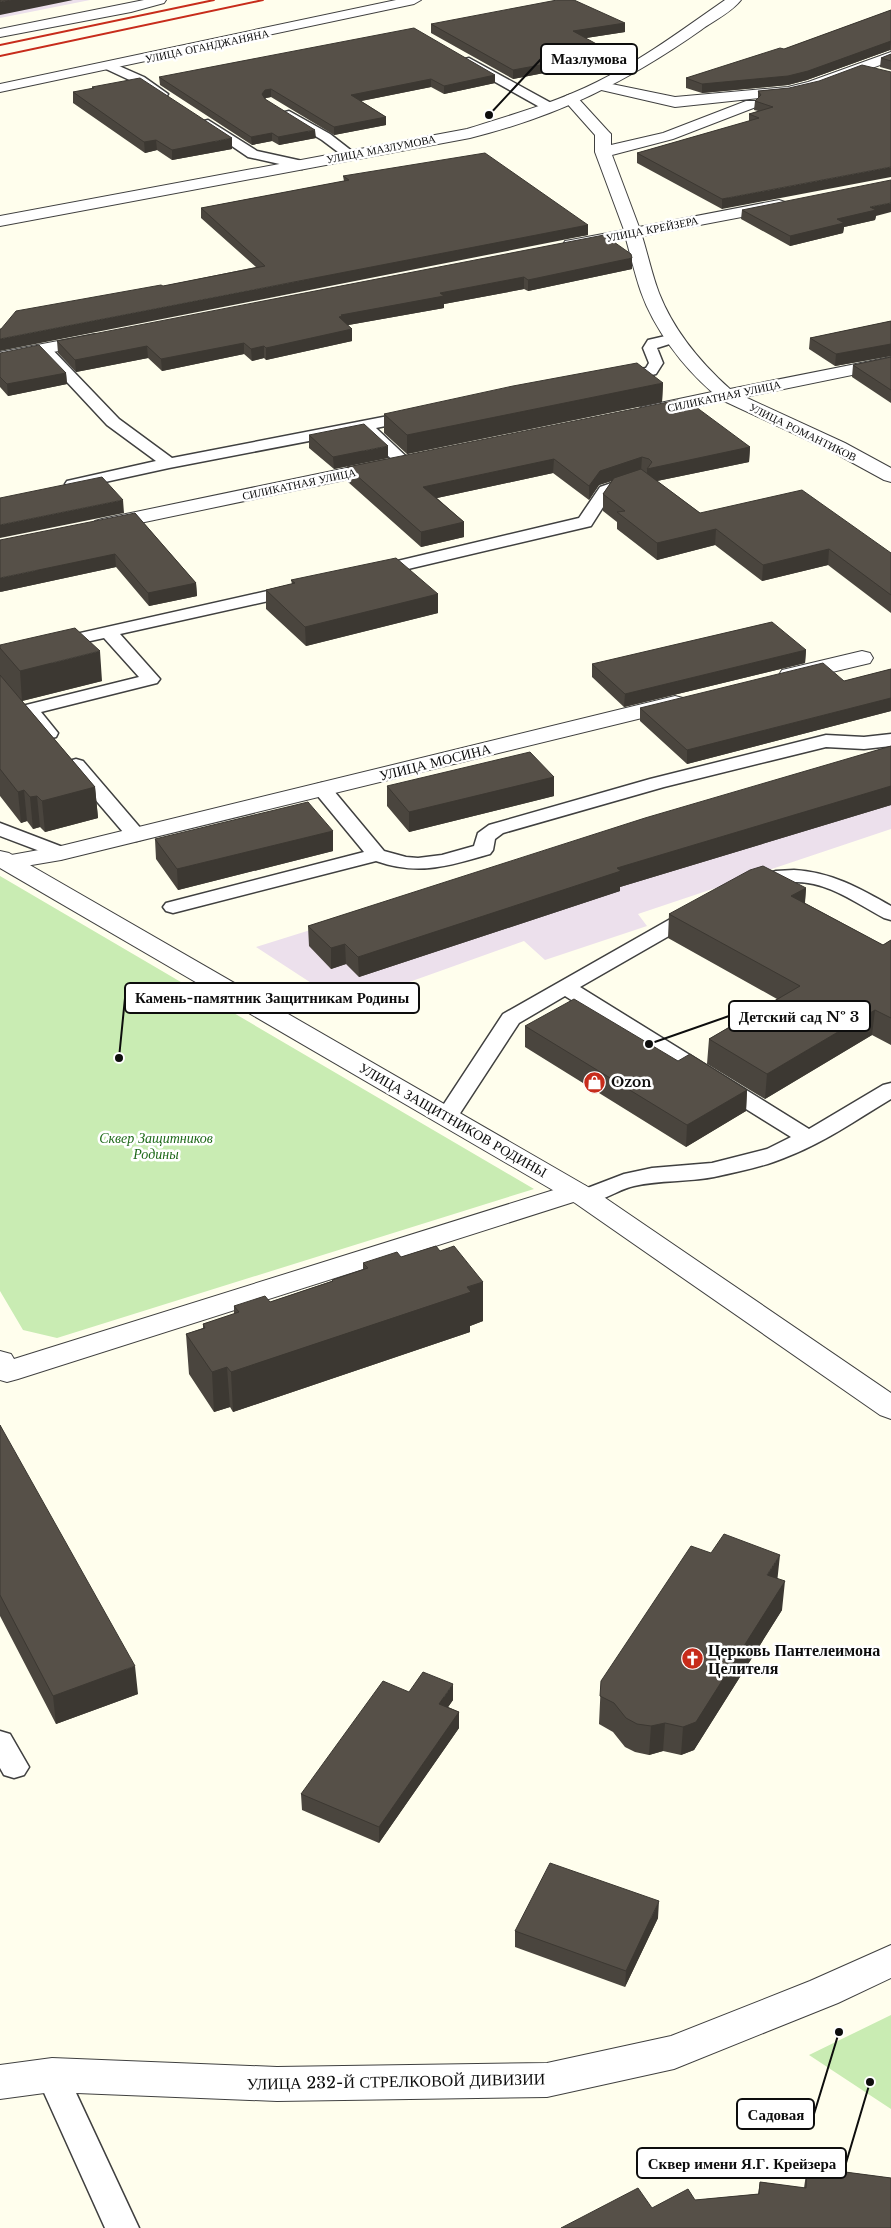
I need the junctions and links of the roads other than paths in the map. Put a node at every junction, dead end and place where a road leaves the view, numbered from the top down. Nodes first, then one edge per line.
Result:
1 (159, 0) edge
2 (414, 0) edge
3 (734, 0) edge
4 (0, 33) edge
5 (454, 53) edge
6 (891, 56) edge
7 (110, 66) junction
8 (862, 68) junction
9 (884, 74) edge
10 (602, 86) junction
11 (0, 88) edge
12 (788, 91) junction
13 (571, 99) junction
14 (171, 100) edge
15 (549, 107) junction
16 (278, 108) edge
17 (194, 115) edge
18 (603, 152) junction
19 (351, 155) junction
20 (302, 164) junction
21 (796, 202) edge
22 (0, 221) edge
23 (633, 233) junction
24 (558, 248) edge
25 (112, 335) edge
26 (674, 338) junction
27 (44, 349) junction
28 (0, 357) edge
29 (891, 362) edge
30 (603, 380) edge
31 (726, 395) junction
32 (431, 412) edge
33 (628, 416) edge
34 (364, 425) junction
35 (423, 458) edge
36 (404, 462) junction
37 (168, 463) junction
38 (891, 476) edge
39 (642, 478) edge
40 (54, 488) edge
41 (86, 528) edge
42 (362, 575) edge
43 (313, 586) edge
44 (107, 631) junction
45 (0, 656) edge
46 (862, 658) dead end
47 (765, 681) edge
48 (698, 698) edge
49 (891, 740) edge
50 (322, 789) junction
51 (0, 829) edge
52 (136, 835) junction
53 (61, 853) junction
54 (377, 855) junction
55 (4, 860) edge
56 (740, 888) edge
57 (715, 902) edge
58 (173, 907) dead end
59 (891, 914) edge
60 (565, 987) junction
61 (891, 1090) edge
62 (447, 1116) junction
63 (808, 1138) junction
64 (581, 1195) junction
65 (2, 1369) edge
66 (891, 1408) edge
67 (0, 1742) edge
68 (14, 1767) dead end
69 (891, 1960) edge
70 (52, 2076) junction
71 (0, 2082) edge
72 (122, 2228) edge

1 - 4 street
2 - 7 street, УЛИЦА ОГАНДЖАНЯНА
3 - 10 street, УЛИЦА МАЗЛУМОВА
5 - 15 lane
6 - 8 street
7 - 11 street, УЛИЦА ОГАНДЖАНЯНА
7 - 14 lane
8 - 9 lane
8 - 12 street
10 - 12 street
10 - 13 street, УЛИЦА МАЗЛУМОВА
12 - 18 street
13 - 15 street, УЛИЦА МАЗЛУМОВА
13 - 18 street, УЛИЦА РОМАНТИКОВ
15 - 19 street, УЛИЦА МАЗЛУМОВА
16 - 19 lane
17 - 20 lane
18 - 23 street, УЛИЦА РОМАНТИКОВ
19 - 20 street, УЛИЦА МАЗЛУМОВА
20 - 22 street, УЛИЦА МАЗЛУМОВА
21 - 23 street, УЛИЦА КРЕЙЗЕРА
23 - 24 street, УЛИЦА КРЕЙЗЕРА
23 - 26 street, УЛИЦА РОМАНТИКОВ
25 - 27 street
26 - 30 lane
26 - 31 street, УЛИЦА РОМАНТИКОВ
27 - 28 street
27 - 37 lane
29 - 31 street, СИЛИКАТНАЯ УЛИЦА
31 - 33 street, СИЛИКАТНАЯ УЛИЦА
31 - 38 street, УЛИЦА РОМАНТИКОВ
32 - 34 lane
34 - 36 lane
34 - 37 lane
35 - 36 street, СИЛИКАТНАЯ УЛИЦА
36 - 41 street, СИЛИКАТНАЯ УЛИЦА
37 - 40 lane
39 - 42 lane
43 - 44 lane
44 - 45 lane
44 - 52 lane
46 - 47 street
48 - 50 street, УЛИЦА МОСИНА
49 - 54 lane
50 - 52 street, УЛИЦА МОСИНА
50 - 54 lane
51 - 53 lane
52 - 53 street, УЛИЦА МОСИНА
53 - 55 street, УЛИЦА МОСИНА
54 - 58 lane
55 - 62 street, УЛИЦА ЗАЩИТНИКОВ РОДИНЫ
56 - 59 lane
57 - 60 lane
60 - 62 lane
60 - 63 lane
61 - 63 lane
62 - 64 street, УЛИЦА ЗАЩИТНИКОВ РОДИНЫ
63 - 64 lane
64 - 65 street
64 - 66 street, УЛИЦА ЗАЩИТНИКОВ РОДИНЫ
67 - 68 lane
69 - 70 street, УЛИЦА 232-Й СТРЕЛКОВОЙ ДИВИЗИИ
70 - 71 street, УЛИЦА 232-Й СТРЕЛКОВОЙ ДИВИЗИИ
70 - 72 lane

